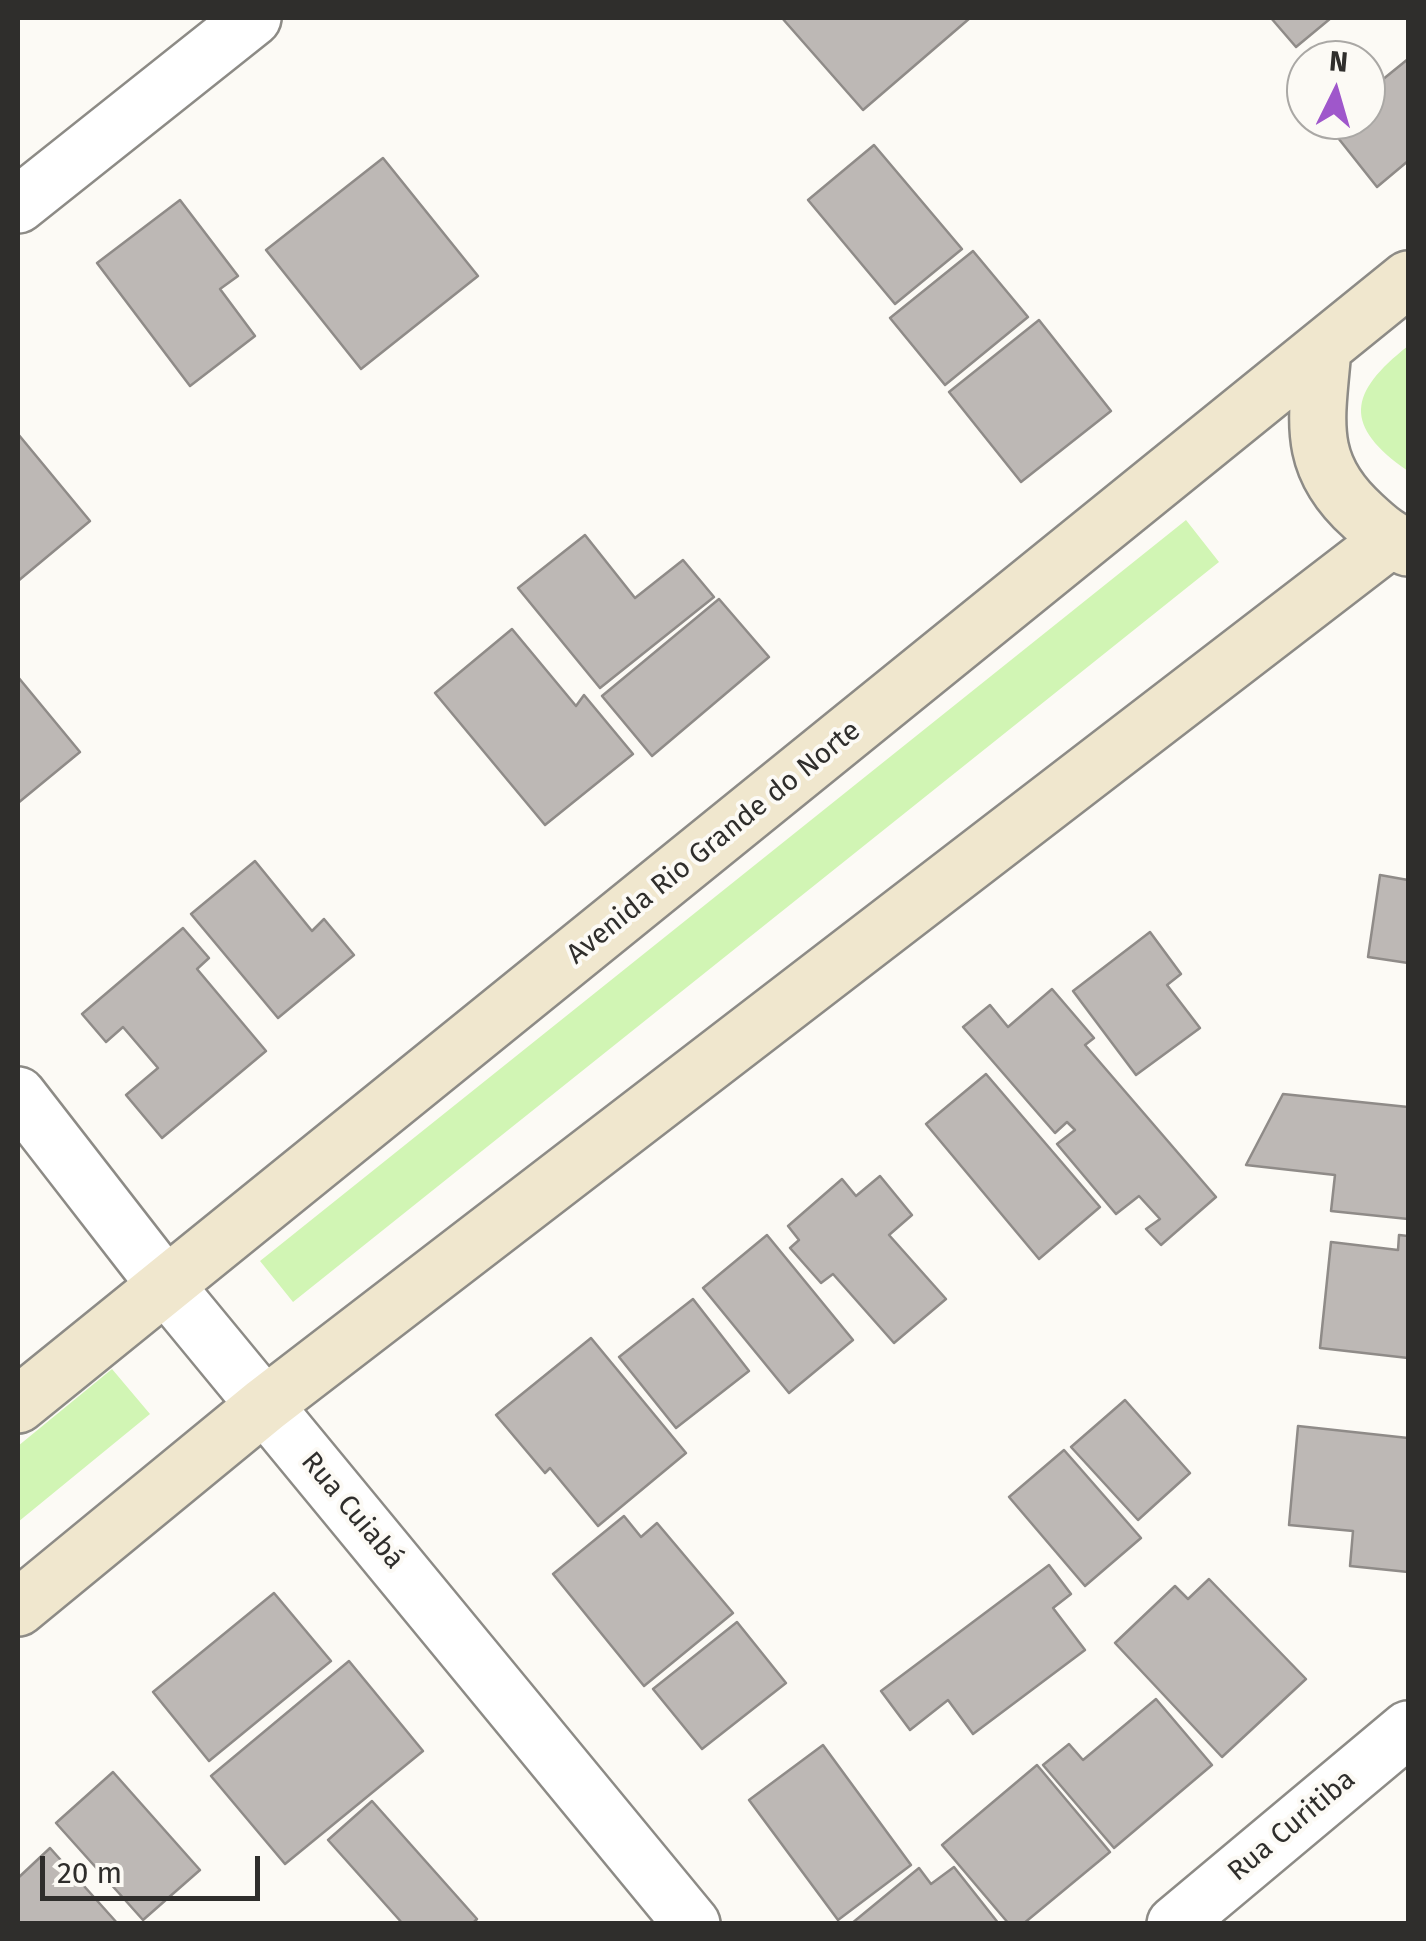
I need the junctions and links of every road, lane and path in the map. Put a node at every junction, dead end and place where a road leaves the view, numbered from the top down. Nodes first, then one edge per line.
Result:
1 (253, 18) edge
2 (18, 205) edge
3 (1408, 278) edge
4 (1323, 349) junction
5 (1399, 544) edge
6 (18, 1096) edge
7 (166, 1287) junction
8 (18, 1405) edge
9 (265, 1406) junction
10 (18, 1608) edge
11 (1408, 1729) edge
12 (692, 1924) edge
13 (1175, 1924) edge

1 - 2 street
3 - 4 main road, Avenida Rio Grande do Norte
4 - 5 main road
4 - 7 main road, Avenida Rio Grande do Norte
5 - 9 main road
6 - 7 street, Rua Cuiabá
7 - 8 main road, Avenida Rio Grande do Norte
7 - 9 street, Rua Cuiabá
9 - 10 main road
9 - 12 street, Rua Cuiabá
11 - 13 street, Rua Curitiba

